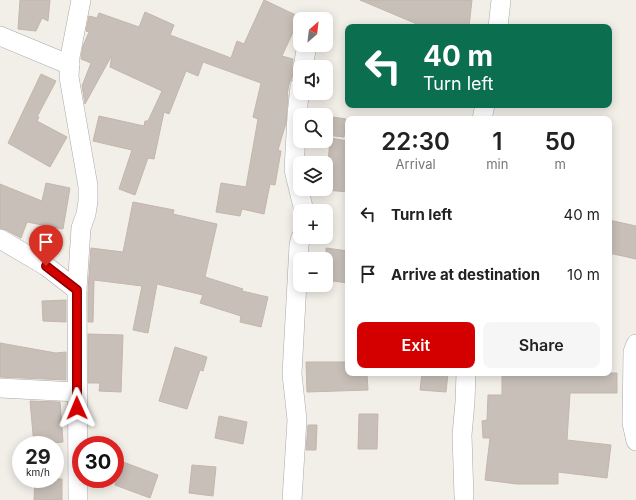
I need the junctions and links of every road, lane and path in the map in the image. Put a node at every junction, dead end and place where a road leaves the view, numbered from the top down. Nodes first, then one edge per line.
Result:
1 (81, 0) edge
2 (501, 0) edge
3 (498, 24) edge
4 (0, 36) edge
5 (70, 65) junction
6 (299, 100) edge
7 (302, 204) edge
8 (0, 239) edge
9 (300, 244) edge
10 (77, 290) junction
11 (636, 344) edge
12 (466, 376) edge
13 (0, 388) edge
14 (77, 392) junction
15 (636, 441) edge
16 (464, 497) dead end
17 (78, 500) edge
18 (292, 500) edge

1 - 5 street
2 - 3 street
4 - 5 street
5 - 10 street
6 - 7 street
8 - 10 street
9 - 18 street
10 - 14 street
11 - 15 street
12 - 16 street
13 - 14 street
14 - 17 street

